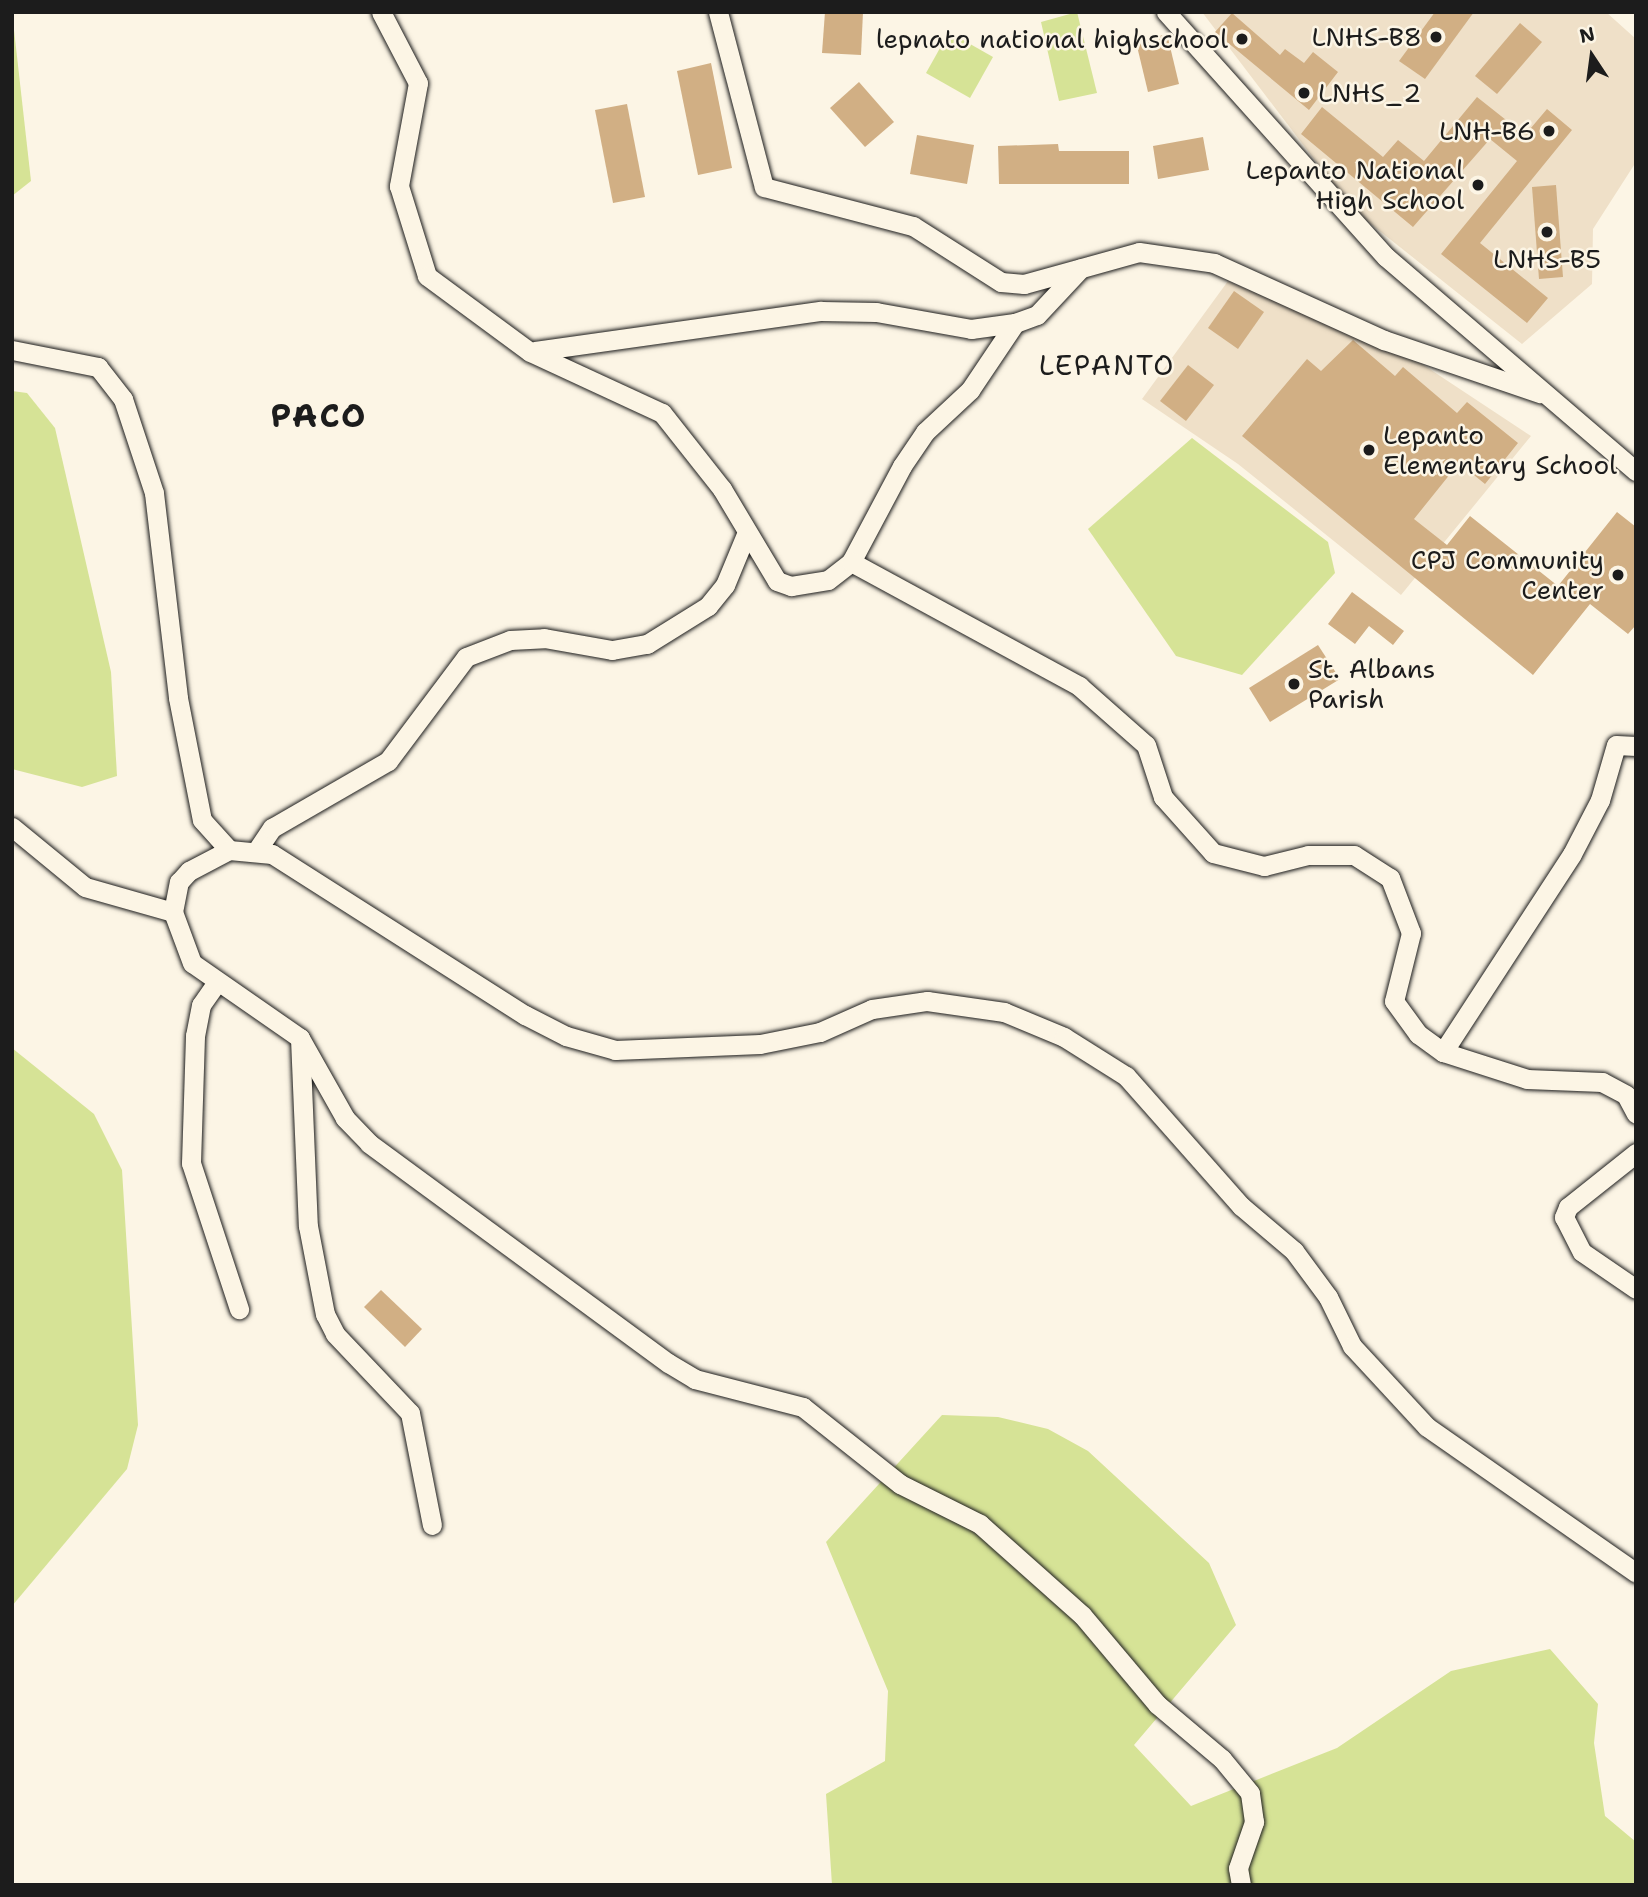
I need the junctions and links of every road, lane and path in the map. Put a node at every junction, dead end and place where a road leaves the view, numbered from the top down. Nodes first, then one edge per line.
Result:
1 (381, 12) edge
2 (718, 12) edge
3 (1166, 12) edge
4 (1081, 268) junction
5 (1015, 323) junction
6 (12, 350) edge
7 (530, 352) junction
8 (1540, 393) junction
9 (1636, 471) edge
10 (747, 532) junction
11 (851, 562) junction
12 (1636, 746) edge
13 (12, 827) edge
14 (229, 850) junction
15 (257, 850) junction
16 (173, 912) junction
17 (215, 985) junction
18 (300, 1038) junction
19 (1443, 1052) junction
20 (1636, 1114) edge
21 (1636, 1153) edge
22 (1636, 1289) edge
23 (239, 1309) dead end
24 (432, 1525) dead end
25 (1636, 1573) edge
26 (1241, 1885) edge

1 - 7 street
2 - 4 street
3 - 8 street
4 - 5 street
4 - 8 street
5 - 7 street
5 - 11 street
6 - 14 street
7 - 10 street
8 - 9 street
10 - 11 street
10 - 15 street
11 - 19 street
12 - 19 street
13 - 16 street
14 - 15 street
14 - 16 street
15 - 25 street
16 - 17 street
17 - 18 street
17 - 23 street
18 - 24 street
18 - 26 street
19 - 20 street
21 - 22 street

